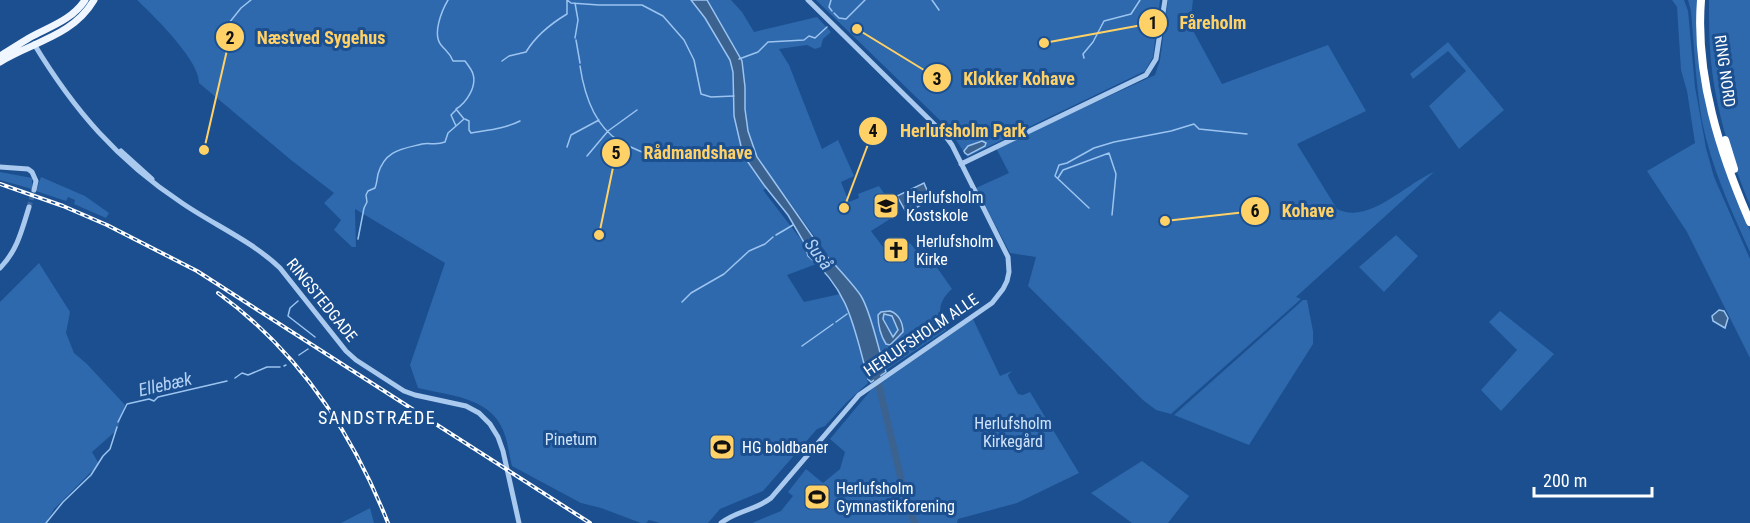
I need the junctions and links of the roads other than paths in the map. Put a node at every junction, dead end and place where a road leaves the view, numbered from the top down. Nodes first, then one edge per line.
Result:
1 (85, 0) edge
2 (94, 0) edge
3 (808, 0) edge
4 (1165, 0) edge
5 (1703, 0) edge
6 (30, 38) junction
7 (35, 46) junction
8 (0, 56) edge
9 (0, 62) edge
10 (961, 164) junction
11 (0, 167) edge
12 (34, 190) dead end
13 (29, 207) tunnel mouth
14 (1750, 212) edge
15 (1750, 222) edge
16 (0, 268) edge
17 (519, 523) edge
18 (721, 523) edge

1 - 6 main road
2 - 7 main road
3 - 10 street, HERLUFSHOLM ALLE
4 - 10 street
5 - 14 highway, RING NORD
5 - 15 highway
6 - 7 street
6 - 8 main road
7 - 9 main road
7 - 17 street, RINGSTEDGADE
10 - 18 street, HERLUFSHOLM ALLE
11 - 12 street
13 - 16 street

